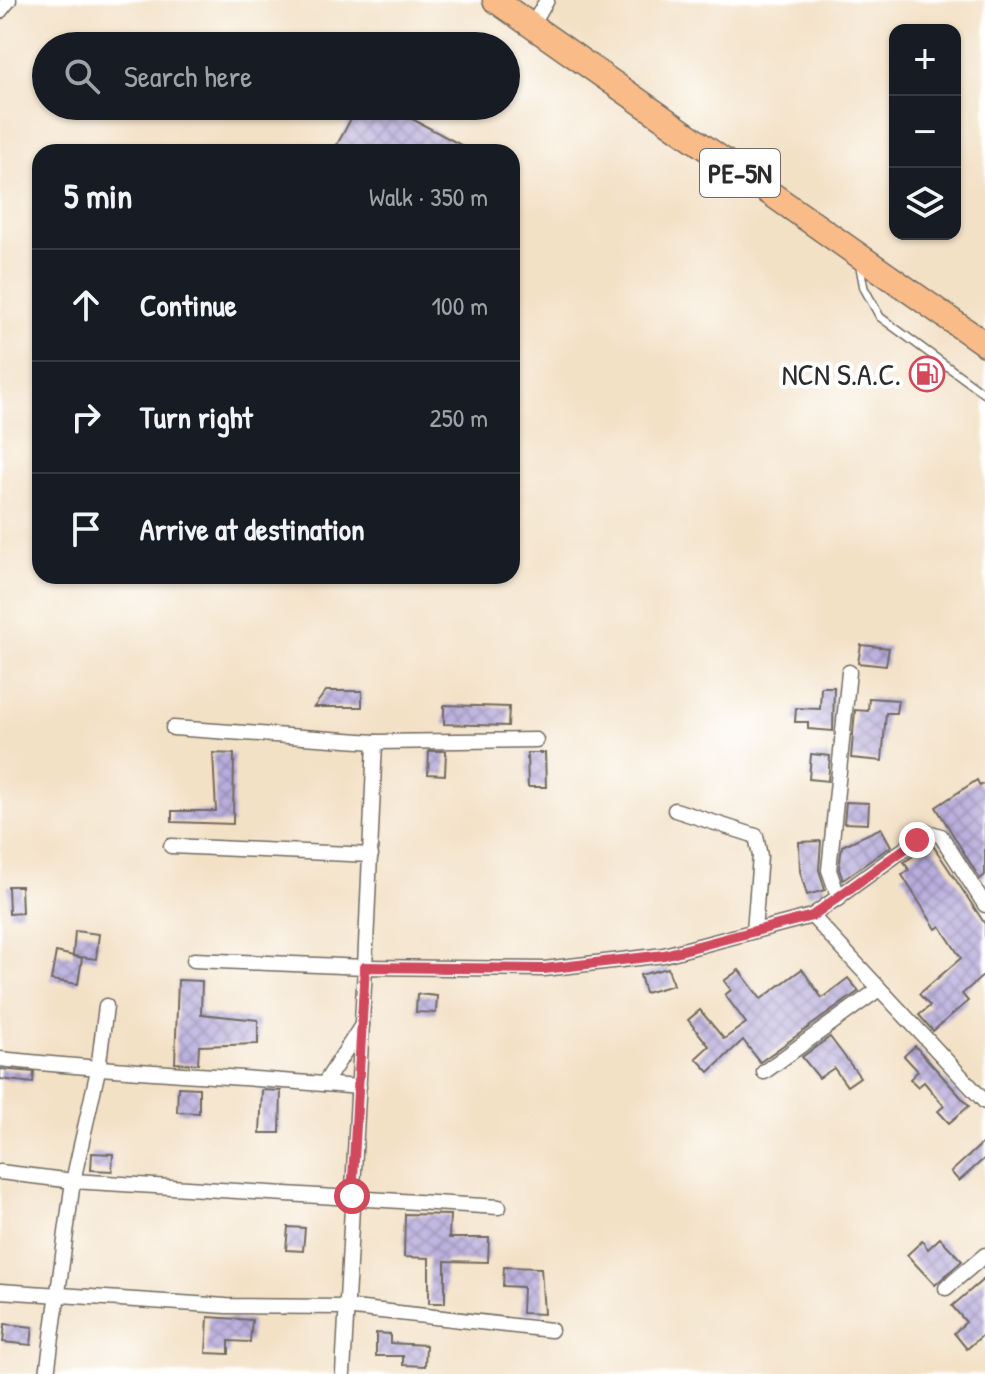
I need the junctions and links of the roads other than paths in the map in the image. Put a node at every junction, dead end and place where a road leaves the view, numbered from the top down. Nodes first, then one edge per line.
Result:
1 (9, 0) edge
2 (495, 0) edge
3 (547, 0) edge
4 (0, 11) edge
5 (532, 26) junction
6 (858, 256) junction
7 (985, 344) edge
8 (985, 394) edge
9 (849, 672) dead end
10 (173, 728) dead end
11 (536, 740) dead end
12 (375, 742) junction
13 (675, 810) dead end
14 (171, 846) dead end
15 (371, 855) junction
16 (839, 899) junction
17 (985, 905) edge
18 (812, 916) junction
19 (754, 931) junction
20 (194, 960) dead end
21 (365, 967) junction
22 (879, 989) junction
23 (106, 1006) dead end
24 (362, 1025) junction
25 (0, 1059) edge
26 (98, 1070) junction
27 (764, 1072) dead end
28 (324, 1084) junction
29 (359, 1087) junction
30 (985, 1102) edge
31 (0, 1172) edge
32 (73, 1181) junction
33 (352, 1196) junction
34 (499, 1207) dead end
35 (985, 1255) edge
36 (946, 1288) dead end
37 (0, 1291) edge
38 (56, 1297) junction
39 (345, 1307) junction
40 (551, 1330) dead end
41 (47, 1374) edge
42 (343, 1374) edge

1 - 4 street
2 - 5 highway, PE-5N
3 - 5 street
5 - 6 highway, PE-5N
6 - 7 highway, PE-5N
6 - 8 lane
9 - 16 street
10 - 12 street
11 - 12 street
12 - 15 street
13 - 19 street
14 - 15 street
15 - 21 street
16 - 17 street
16 - 18 street
18 - 19 street
18 - 22 street
19 - 21 street
20 - 21 street
21 - 24 street
22 - 27 street
22 - 30 street
23 - 26 street
24 - 28 street
24 - 29 street
25 - 26 street
26 - 28 street
26 - 32 street
28 - 29 street
29 - 33 street
31 - 32 street
32 - 33 street
32 - 38 street
33 - 34 street
33 - 39 street
35 - 36 street
37 - 38 street
38 - 39 street
38 - 41 street
39 - 40 street
39 - 42 street

